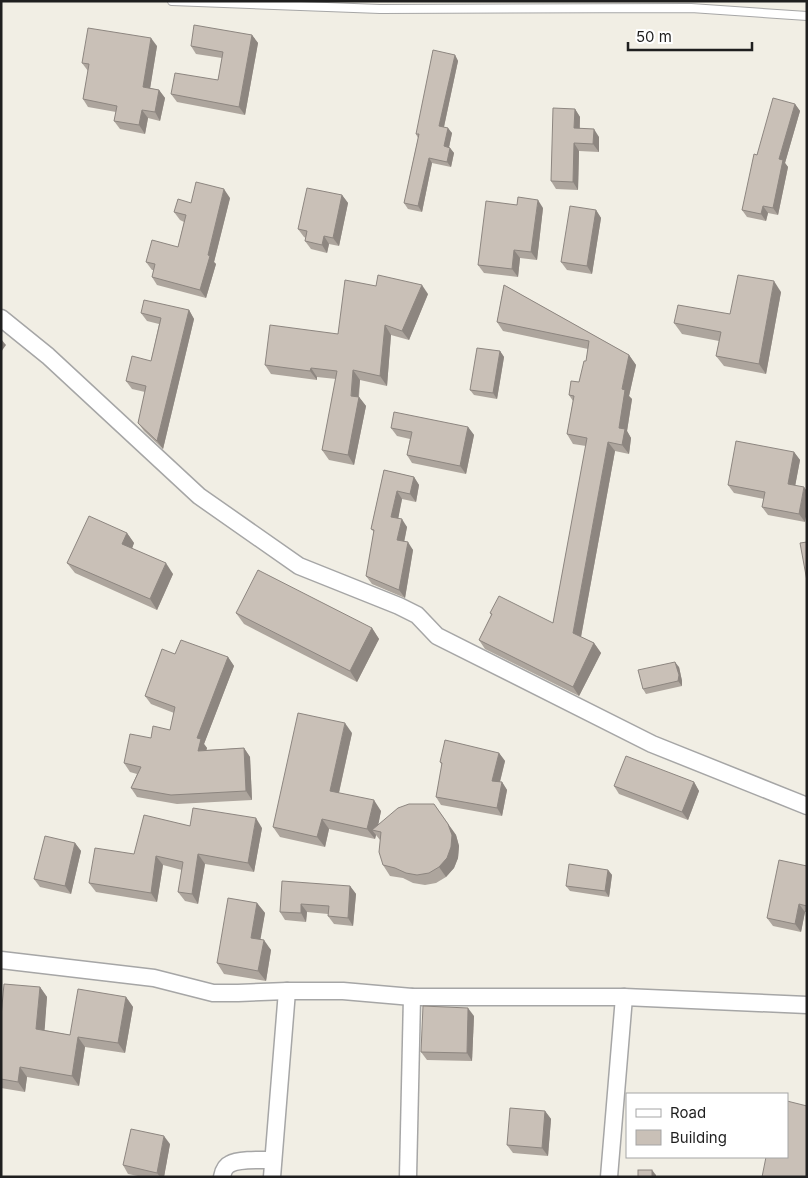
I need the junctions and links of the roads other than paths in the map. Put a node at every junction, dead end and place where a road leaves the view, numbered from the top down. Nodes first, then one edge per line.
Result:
1 (172, 1) edge
2 (807, 16) edge
3 (1, 318) edge
4 (807, 806) edge
5 (1, 960) edge
6 (287, 991) junction
7 (412, 997) junction
8 (624, 997) junction
9 (807, 1005) edge
10 (273, 1160) junction
11 (222, 1177) edge
12 (272, 1177) edge
13 (408, 1177) edge
14 (609, 1177) edge

1 - 2 lane
3 - 4 street
5 - 6 street
6 - 7 street
6 - 10 street
7 - 8 street
7 - 13 street
8 - 9 street
8 - 14 street
10 - 11 street
10 - 12 street

